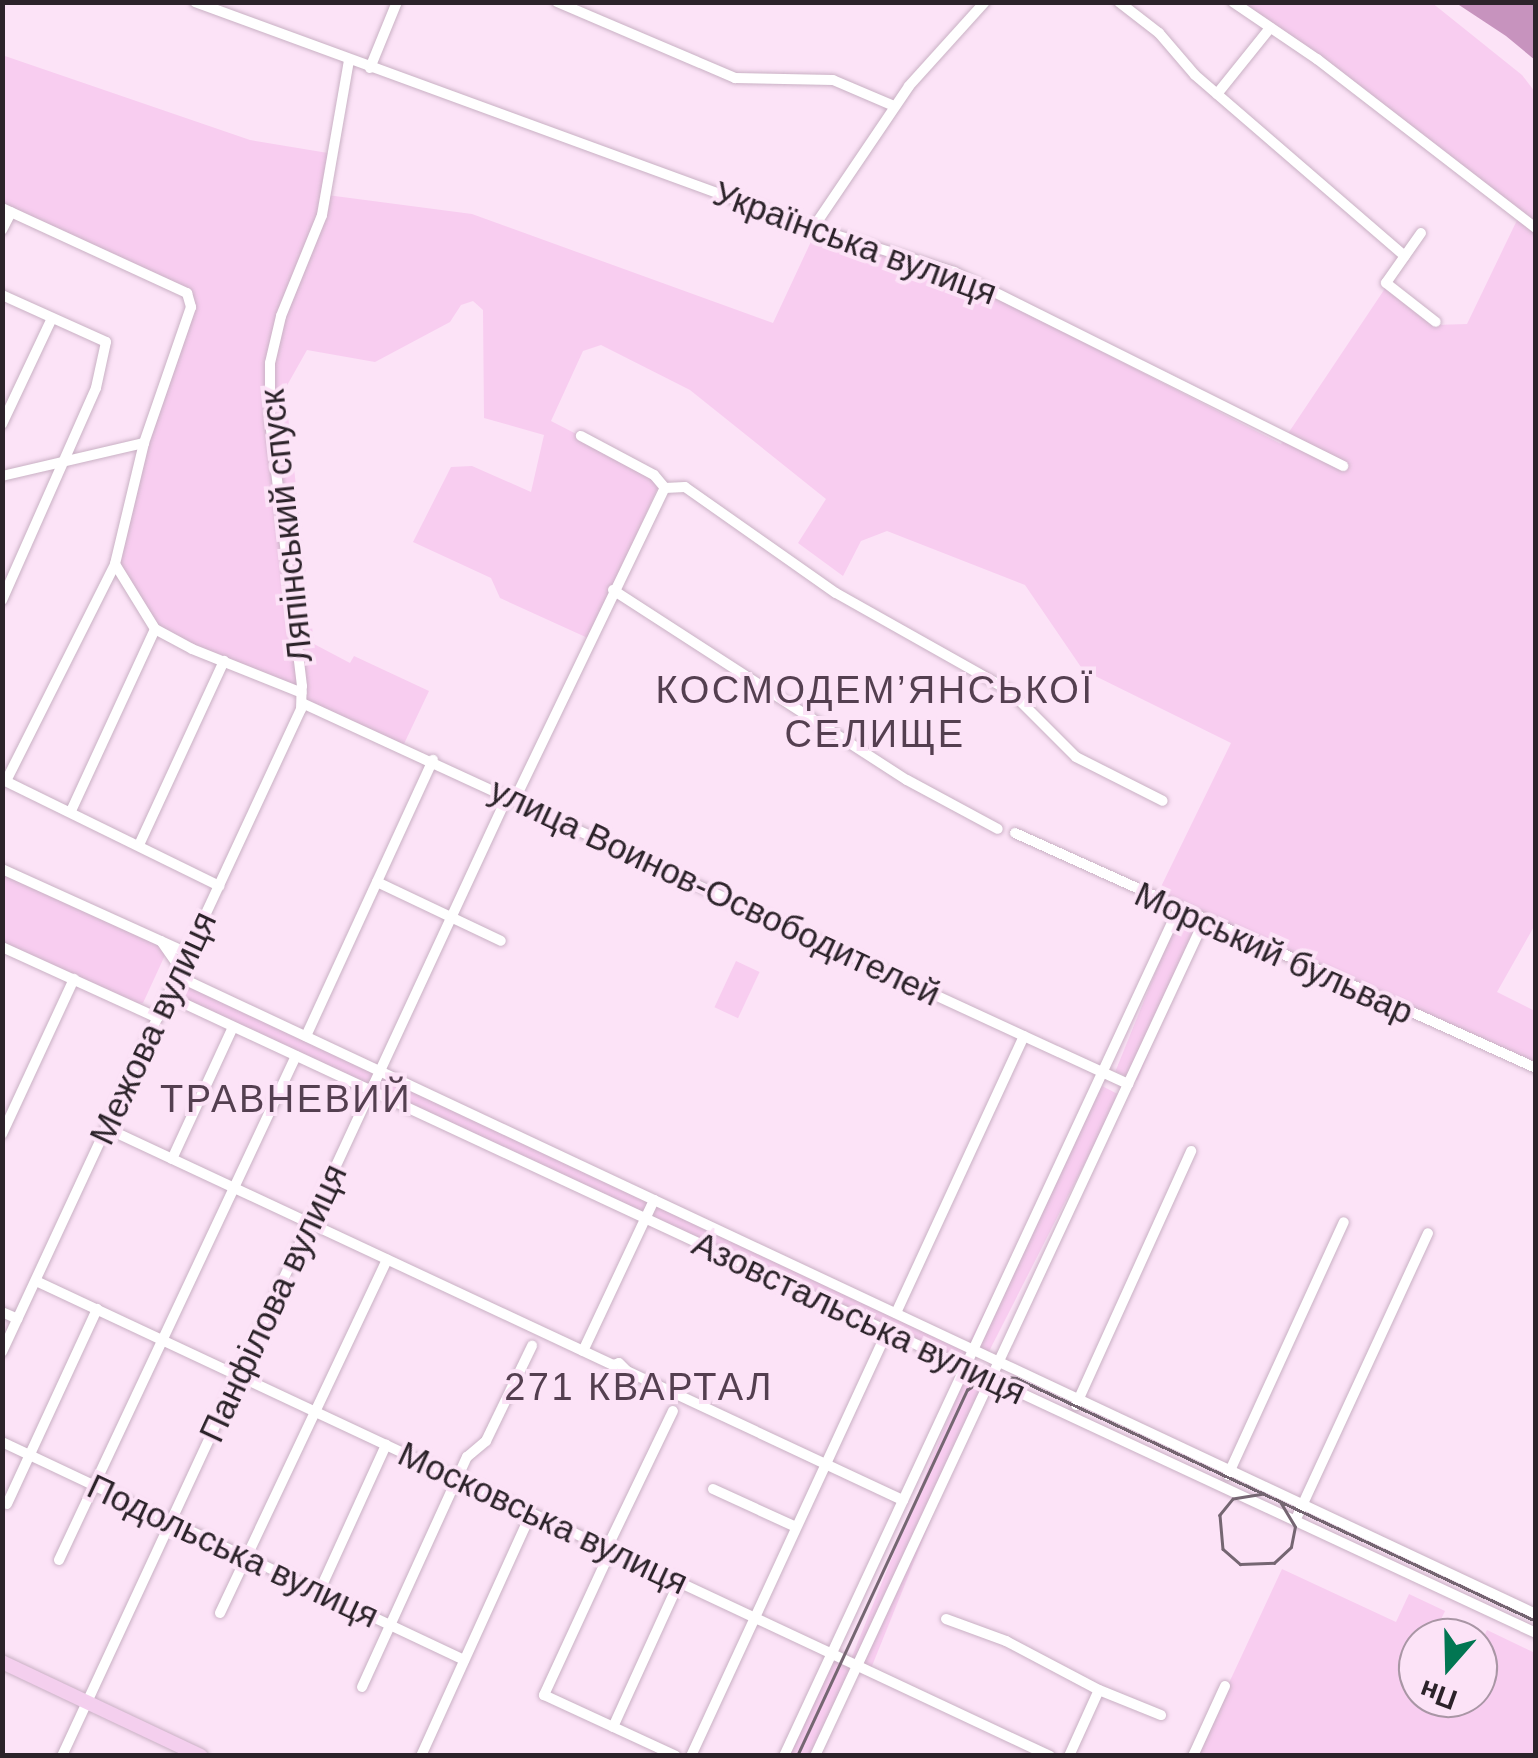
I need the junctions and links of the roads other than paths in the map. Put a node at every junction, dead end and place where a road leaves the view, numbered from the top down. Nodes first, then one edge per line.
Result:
1 (195, 2) edge
2 (397, 2) edge
3 (557, 2) edge
4 (985, 2) edge
5 (1119, 2) edge
6 (1233, 2) edge
7 (1270, 28) junction
8 (349, 60) junction
9 (370, 68) junction
10 (1216, 94) junction
11 (894, 106) junction
12 (7, 210) edge
13 (814, 228) junction
14 (1536, 228) edge
15 (2, 230) edge
16 (1421, 232) dead end
17 (1404, 256) junction
18 (2, 295) edge
19 (52, 318) junction
20 (1436, 322) dead end
21 (2, 424) edge
22 (581, 436) dead end
23 (144, 442) junction
24 (66, 460) junction
25 (1343, 466) dead end
26 (2, 476) edge
27 (665, 488) junction
28 (115, 564) junction
29 (613, 590) junction
30 (2, 600) edge
31 (155, 629) junction
32 (224, 662) junction
33 (302, 698) junction
34 (433, 760) junction
35 (4, 780) edge
36 (512, 797) junction
37 (1163, 801) dead end
38 (71, 811) junction
39 (998, 829) dead end
40 (1015, 833) dead end
41 (139, 845) junction
42 (2, 869) edge
43 (377, 882) junction
44 (218, 886) junction
45 (1178, 910) junction
46 (452, 918) junction
47 (1204, 922) junction
48 (160, 940) junction
49 (501, 941) dead end
50 (4, 951) edge
51 (188, 953) junction
52 (178, 973) junction
53 (74, 979) junction
54 (166, 1000) junction
55 (132, 1006) junction
56 (158, 1018) junction
57 (234, 1026) junction
58 (306, 1036) junction
59 (1024, 1036) junction
60 (296, 1056) junction
61 (1536, 1068) edge
62 (380, 1071) junction
63 (1103, 1072) junction
64 (1128, 1084) junction
65 (371, 1091) junction
66 (475, 1116) junction
67 (106, 1128) junction
68 (2, 1134) edge
69 (466, 1135) junction
70 (1192, 1151) dead end
71 (172, 1158) junction
72 (234, 1188) junction
73 (654, 1200) junction
74 (645, 1218) junction
75 (1344, 1222) dead end
76 (310, 1223) junction
77 (1428, 1232) dead end
78 (386, 1259) junction
79 (36, 1281) junction
80 (96, 1309) junction
81 (2, 1312) edge
82 (896, 1313) junction
83 (18, 1319) junction
84 (887, 1331) junction
85 (162, 1340) junction
86 (532, 1346) dead end
87 (974, 1350) junction
88 (583, 1351) junction
89 (2, 1352) edge
90 (998, 1363) junction
91 (965, 1368) junction
92 (239, 1376) junction
93 (990, 1379) junction
94 (1078, 1400) junction
95 (315, 1412) junction
96 (673, 1412) dead end
97 (1071, 1416) junction
98 (2, 1442) edge
99 (386, 1445) junction
100 (30, 1455) junction
101 (826, 1464) junction
102 (1230, 1471) junction
103 (457, 1478) junction
104 (94, 1485) junction
105 (1222, 1487) junction
106 (713, 1489) dead end
107 (904, 1500) junction
108 (6, 1504) dead end
109 (1302, 1505) junction
110 (531, 1513) junction
111 (1295, 1521) junction
112 (171, 1522) junction
113 (796, 1528) junction
114 (609, 1549) junction
115 (246, 1558) junction
116 (59, 1560) dead end
117 (679, 1582) junction
118 (319, 1592) junction
119 (220, 1613) dead end
120 (1536, 1614) edge
121 (754, 1617) junction
122 (946, 1620) dead end
123 (390, 1625) junction
124 (1536, 1633) edge
125 (832, 1654) junction
126 (464, 1660) junction
127 (2, 1662) edge
128 (857, 1665) junction
129 (362, 1686) dead end
130 (1225, 1686) dead end
131 (1100, 1690) junction
132 (87, 1702) junction
133 (1161, 1715) dead end
134 (613, 1726) junction
135 (62, 1756) edge
136 (201, 1756) edge
137 (421, 1756) edge
138 (676, 1756) edge
139 (690, 1756) edge
140 (784, 1756) edge
141 (814, 1756) edge
142 (1050, 1756) edge
143 (1069, 1756) edge
144 (1193, 1756) edge

1 - 8 street, Українська вулиця
2 - 9 street
3 - 11 street
4 - 11 street
5 - 10 street
6 - 7 street
7 - 10 street
7 - 14 street
8 - 9 street, Українська вулиця
8 - 33 street, Ляпінський спуск
9 - 13 street, Українська вулиця
10 - 17 street
11 - 13 street
12 - 15 street
12 - 23 street
13 - 25 street, Українська вулиця
16 - 17 street
17 - 20 street
18 - 19 street
19 - 21 street
19 - 24 street
22 - 27 street
23 - 24 street
23 - 28 street
24 - 26 street
24 - 30 street
27 - 29 street, Панфілова вулиця
27 - 37 street
28 - 31 street
28 - 35 street
29 - 36 street, Панфілова вулиця
29 - 39 street
31 - 32 street, улица Воинов-Освободителей
31 - 38 street
32 - 33 street, улица Воинов-Освободителей
32 - 41 street
33 - 34 street, улица Воинов-Освободителей
33 - 44 street, Межова вулиця
34 - 36 street, улица Воинов-Освободителей
34 - 43 street
35 - 38 street
36 - 46 street, Панфілова вулиця
36 - 59 street, улица Воинов-Освободителей
38 - 41 street
40 - 45 street, Морський бульвар
41 - 44 street
42 - 48 street
43 - 46 street
43 - 58 street
44 - 51 street, Межова вулиця
45 - 47 street, Морський бульвар
45 - 63 street
46 - 49 street
46 - 62 street, Панфілова вулиця
47 - 61 street, Морський бульвар
47 - 64 street
48 - 51 street
48 - 52 street, Азовстальська вулиця
50 - 53 street
51 - 52 street, Межова вулиця
52 - 54 street, Межова вулиця
52 - 58 street, Азовстальська вулиця
53 - 55 street
53 - 68 street
54 - 55 street, Азовстальська вулиця
54 - 56 street, Межова вулиця
54 - 57 street, Азовстальська вулиця
55 - 56 street
56 - 67 street, Межова вулиця
57 - 60 street, Азовстальська вулиця
57 - 71 street
58 - 62 street, Азовстальська вулиця
59 - 63 street, улица Воинов-Освободителей
59 - 82 street
60 - 65 street, Азовстальська вулиця
60 - 72 street
62 - 65 street, Панфілова вулиця
62 - 66 street, Азовстальська вулиця
63 - 64 street, улица Воинов-Освободителей
63 - 87 street
64 - 90 street
65 - 69 street, Азовстальська вулиця
65 - 76 street, Панфілова вулиця
66 - 69 street
66 - 73 street, Азовстальська вулиця
67 - 71 street
67 - 79 street, Межова вулиця
69 - 74 street, Азовстальська вулиця
70 - 94 street
71 - 72 street
72 - 76 street
72 - 85 street
73 - 74 street
73 - 82 street, Азовстальська вулиця
74 - 84 street, Азовстальська вулиця
74 - 88 street
75 - 102 street
76 - 78 street
76 - 92 street, Панфілова вулиця
77 - 109 street
78 - 88 street
78 - 95 street
79 - 80 street, Московська вулиця
79 - 83 street, Межова вулиця
80 - 85 street, Московська вулиця
80 - 100 street
81 - 83 street
82 - 87 street, Азовстальська вулиця
83 - 89 street, Межова вулиця
84 - 91 street, Азовстальська вулиця
84 - 101 street
85 - 92 street, Московська вулиця
85 - 104 street
86 - 103 street
87 - 90 street, Азовстальська вулиця
87 - 91 street
88 - 101 street
90 - 93 street
90 - 94 street, Азовстальська вулиця
91 - 93 street, Азовстальська вулиця
91 - 107 street
92 - 95 street, Московська вулиця
92 - 112 street, Панфілова вулиця
93 - 97 street, Азовстальська вулиця
93 - 128 street
94 - 97 street
94 - 102 street, Азовстальська вулиця
95 - 99 street, Московська вулиця
95 - 115 street
96 - 114 street
97 - 105 street, Азовстальська вулиця
98 - 100 street, Подольська вулиця
99 - 103 street, Московська вулиця
99 - 118 street
100 - 104 street, Подольська вулиця
100 - 108 street
101 - 107 street
101 - 113 street
102 - 105 street
102 - 109 street, Азовстальська вулиця
103 - 110 street, Московська вулиця
103 - 123 street
104 - 112 street, Подольська вулиця
104 - 116 street
105 - 111 street, Азовстальська вулиця
106 - 113 street
107 - 125 street
109 - 111 street
109 - 120 street, Азовстальська вулиця
110 - 114 street, Московська вулиця
110 - 126 street
111 - 124 street, Азовстальська вулиця
112 - 115 street, Подольська вулиця
112 - 132 street, Панфілова вулиця
113 - 121 street
114 - 117 street, Московська вулиця
114 - 134 street
115 - 118 street, Подольська вулиця
115 - 119 street
117 - 121 street, Московська вулиця
117 - 134 street
118 - 123 street, Подольська вулиця
121 - 125 street, Московська вулиця
121 - 139 street
122 - 131 street
123 - 126 street, Подольська вулиця
123 - 129 street
125 - 128 street, Московська вулиця
125 - 140 street
126 - 137 street
127 - 132 main road
128 - 141 street
128 - 142 street, Московська вулиця
130 - 144 street
131 - 133 street
131 - 143 street
132 - 135 street, Панфілова вулиця
132 - 136 main road
134 - 138 street

